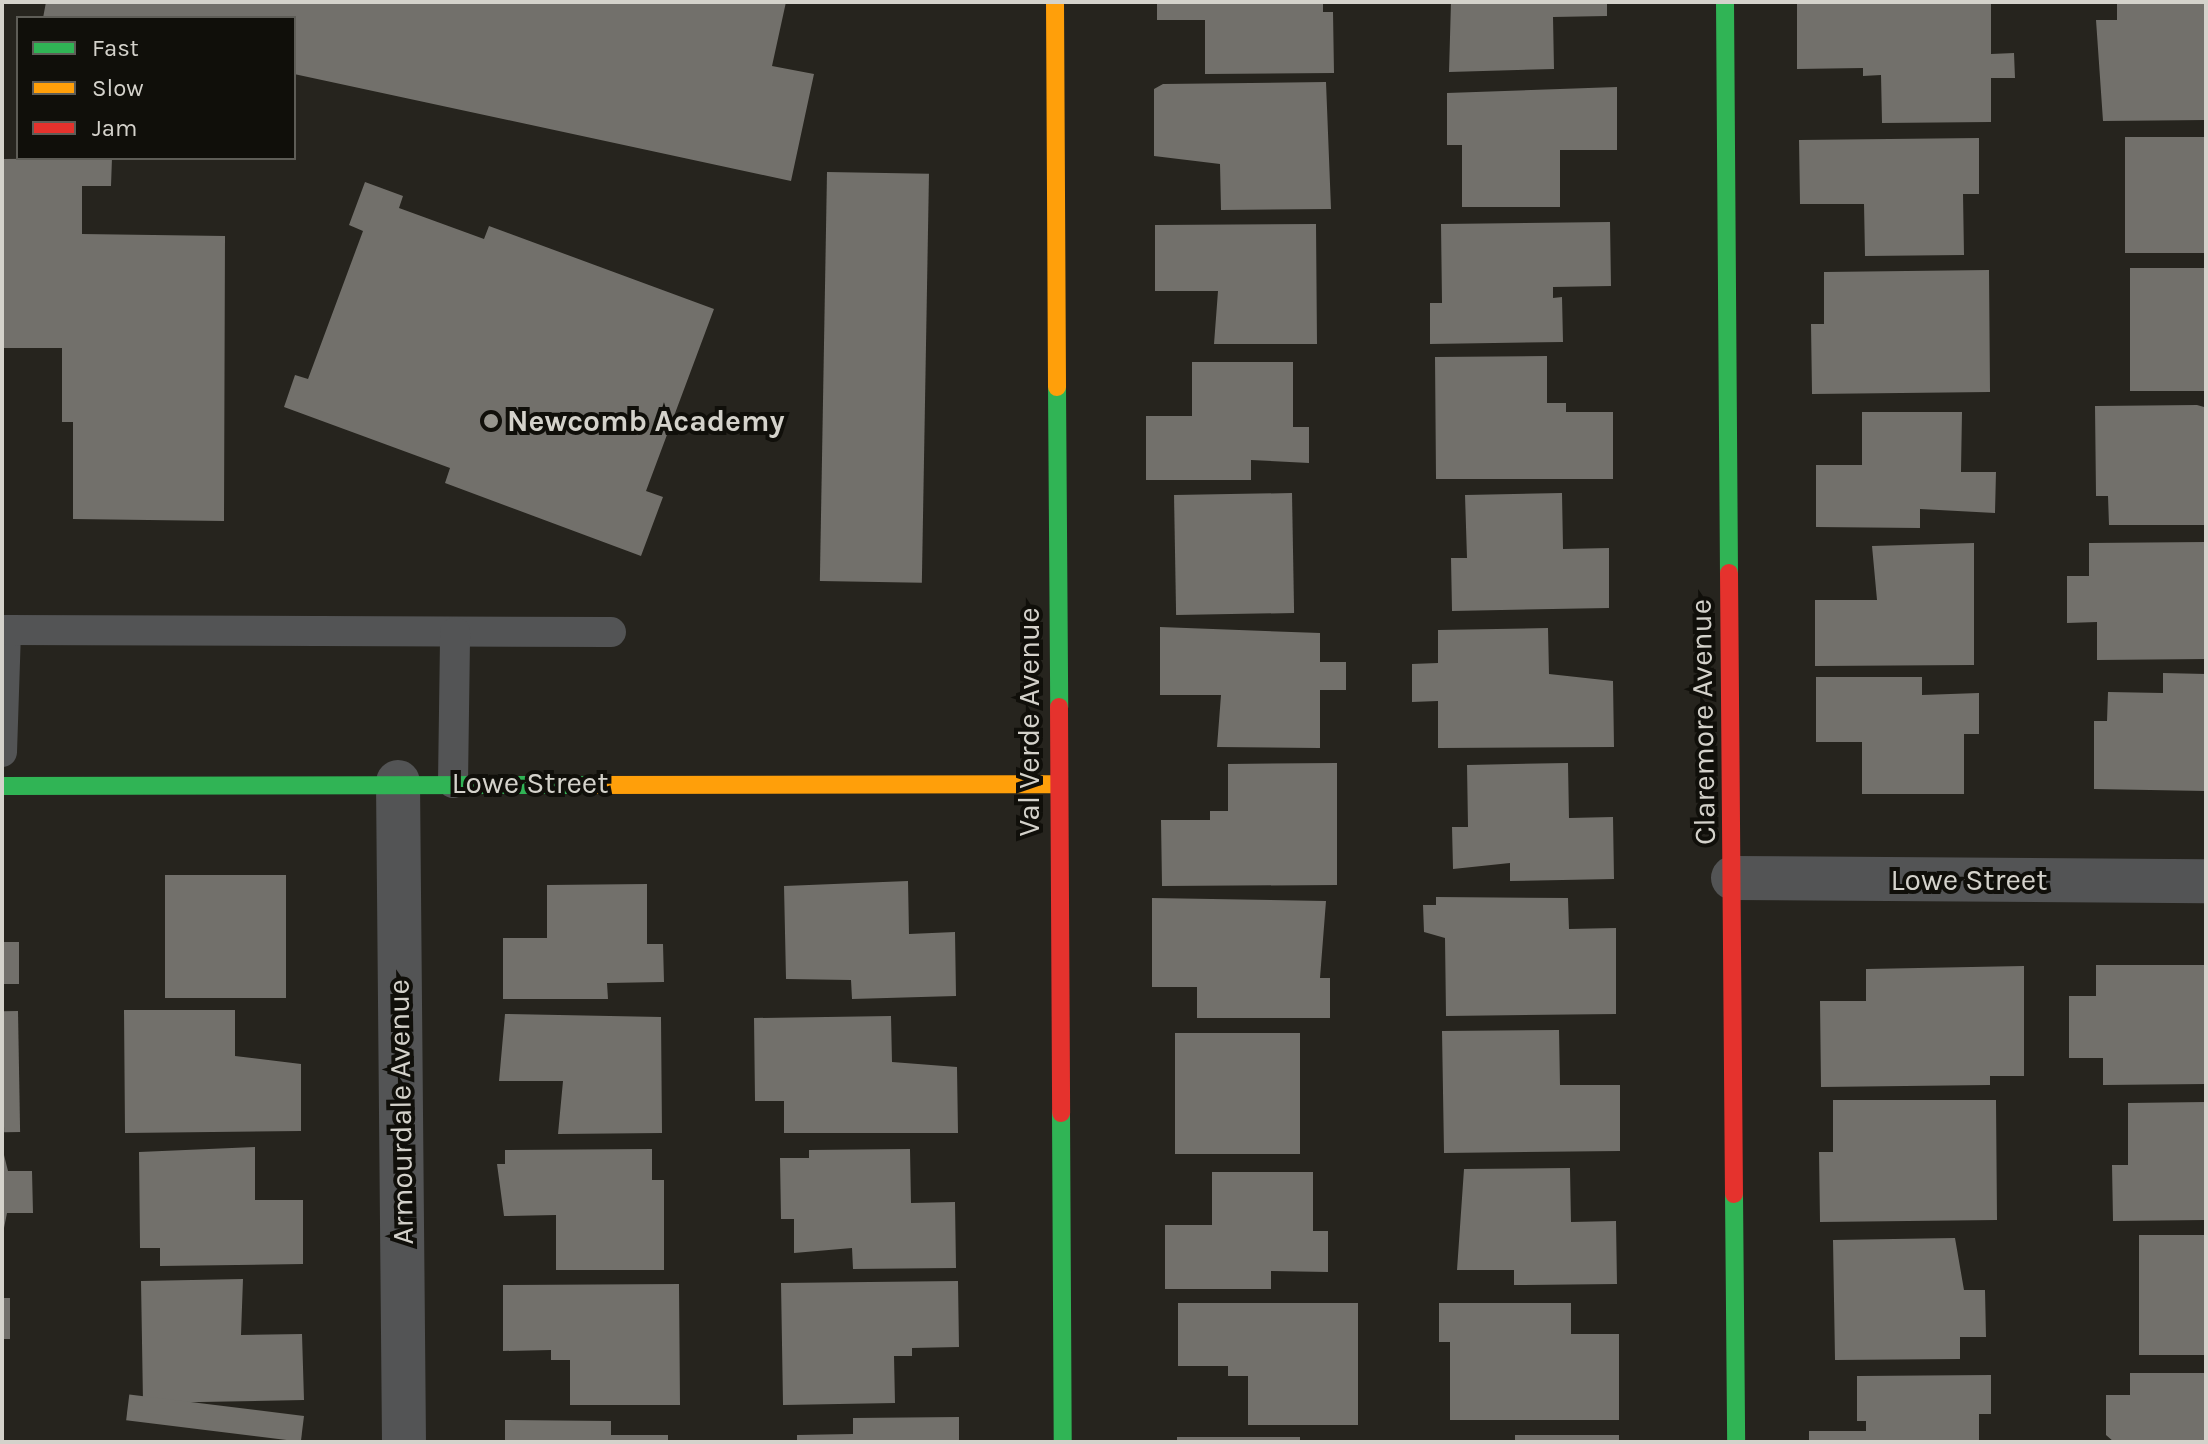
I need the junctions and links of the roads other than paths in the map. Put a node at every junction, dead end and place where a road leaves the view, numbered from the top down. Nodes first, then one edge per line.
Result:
1 (1055, 2) edge
2 (1725, 2) edge
3 (455, 632) junction
4 (611, 632) dead end
5 (2, 752) edge
6 (398, 782) junction
7 (453, 783) junction
8 (1057, 784) junction
9 (2, 786) edge
10 (1733, 878) junction
11 (2206, 881) edge
12 (404, 1442) edge
13 (1063, 1442) edge
14 (1736, 1442) edge

1 - 8 street, Val Verde Avenue
2 - 10 street, Claremore Avenue
3 - 4 lane
3 - 5 lane
3 - 7 lane
6 - 7 street, Lowe Street
6 - 9 street, Lowe Street
6 - 12 street, Armourdale Avenue
7 - 8 street, Lowe Street
8 - 13 street, Val Verde Avenue
10 - 11 street, Lowe Street
10 - 14 street, Claremore Avenue

